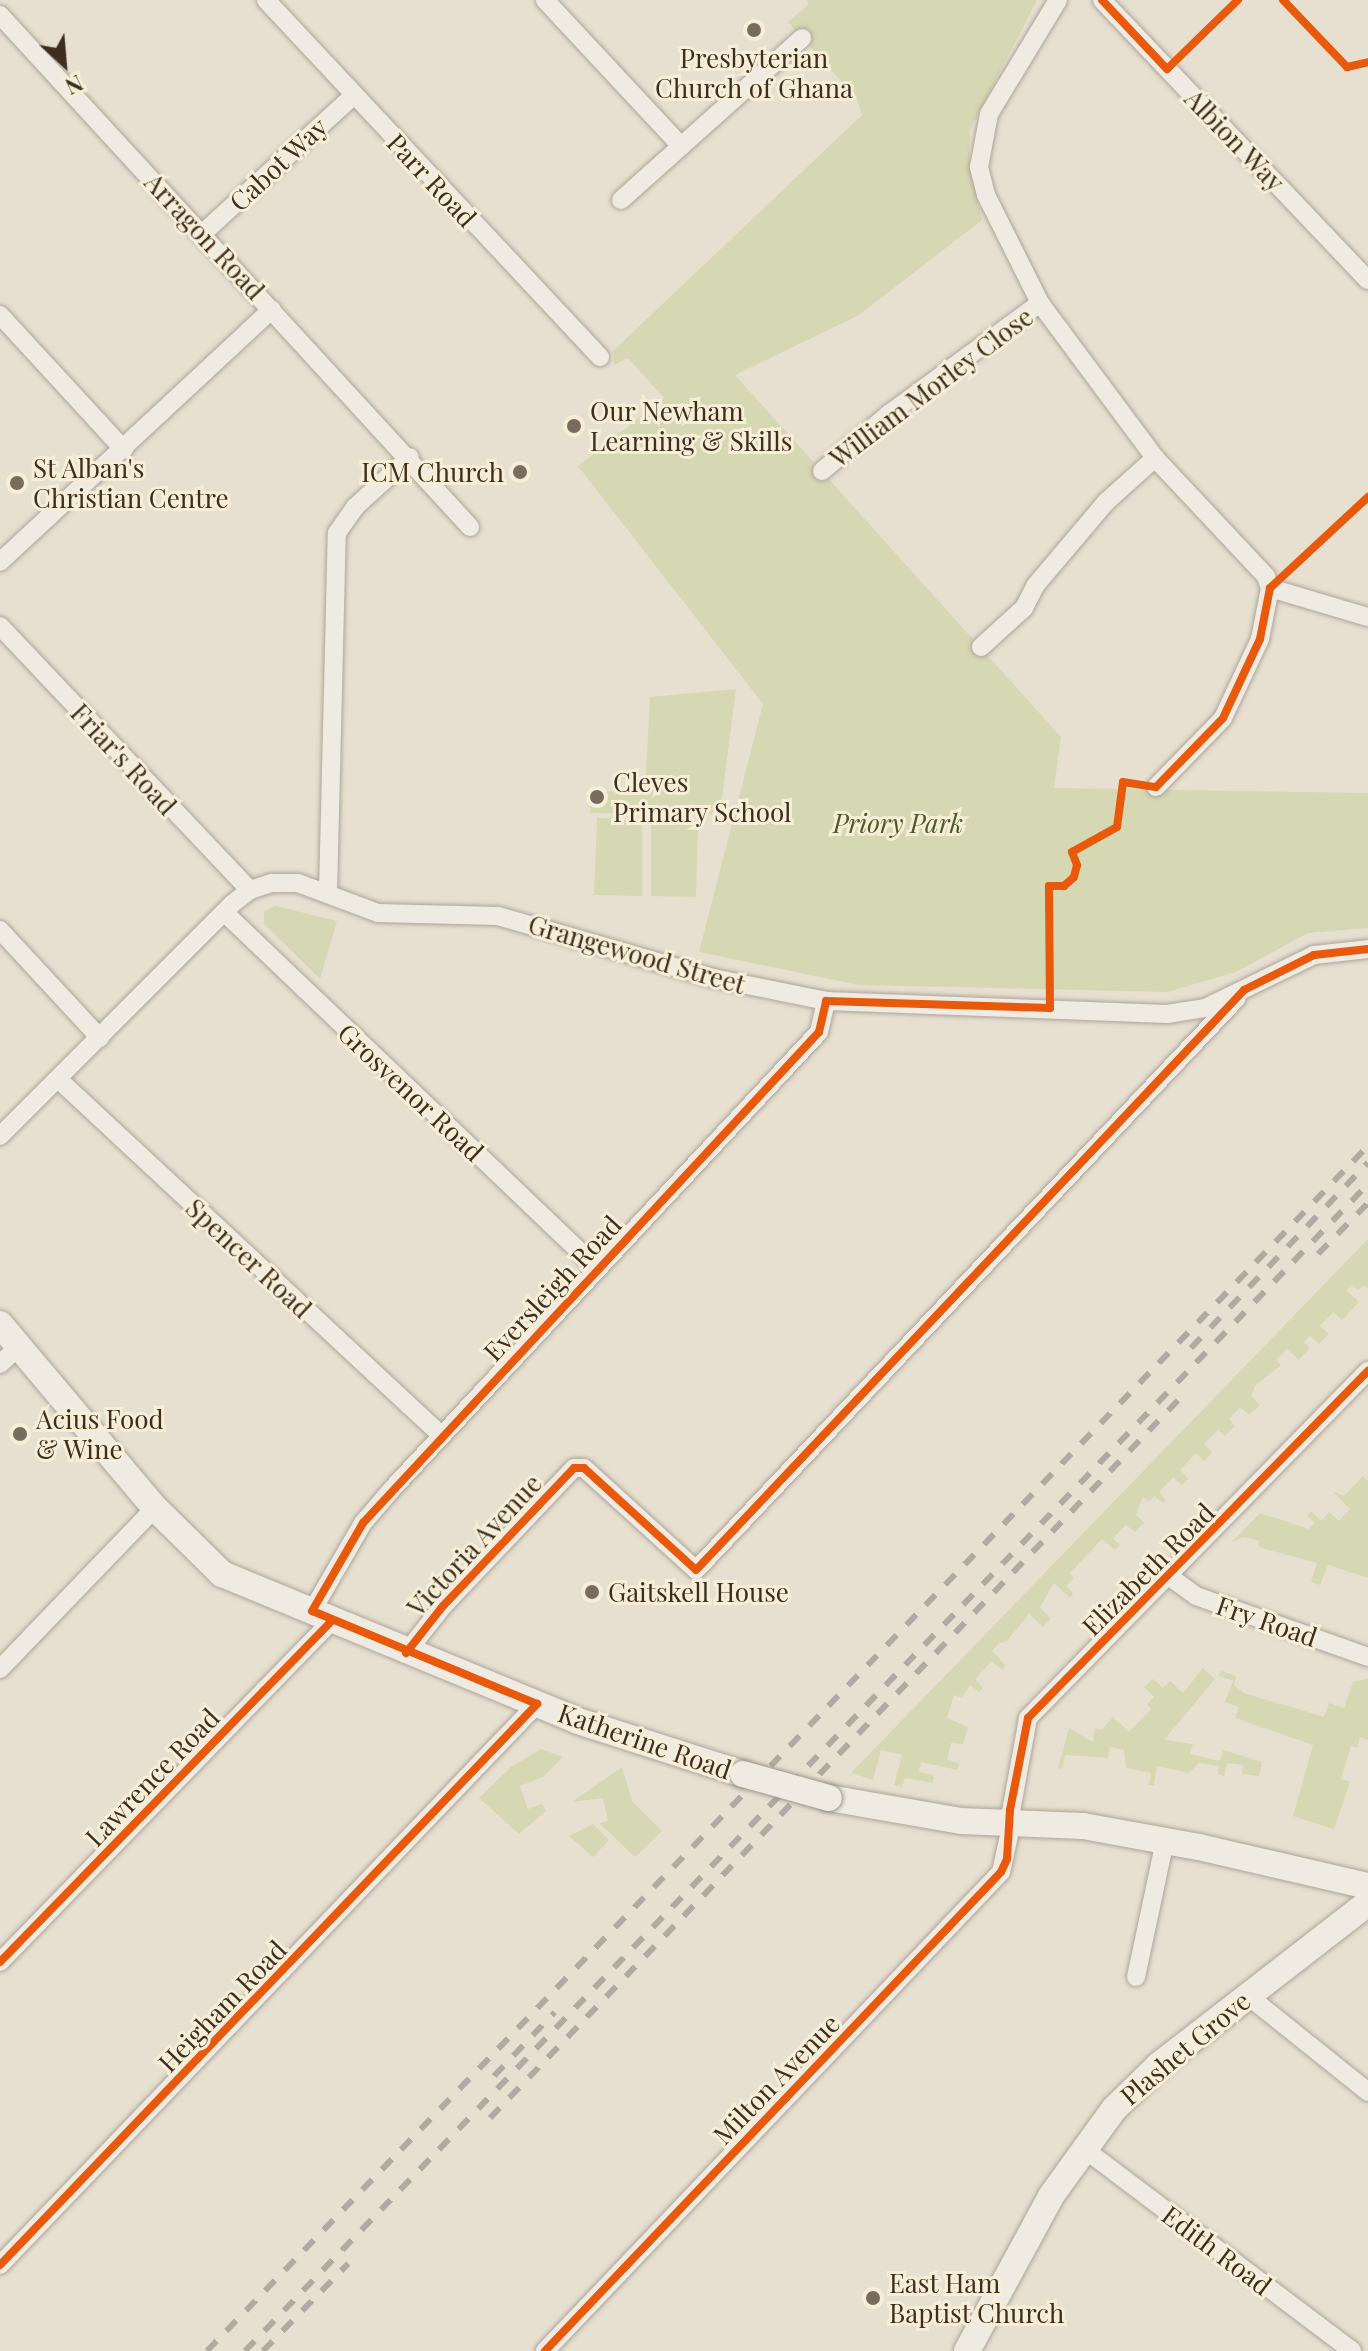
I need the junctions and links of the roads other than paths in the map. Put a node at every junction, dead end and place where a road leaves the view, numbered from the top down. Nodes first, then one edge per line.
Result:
1 (266, 0) edge
2 (545, 0) edge
3 (1058, 0) edge
4 (1102, 0) edge
5 (0, 15) edge
6 (802, 38) dead end
7 (353, 96) junction
8 (681, 146) junction
9 (621, 200) dead end
10 (203, 233) junction
11 (1368, 280) edge
12 (1040, 303) junction
13 (272, 309) junction
14 (0, 315) edge
15 (600, 357) dead end
16 (124, 450) junction
17 (410, 457) junction
18 (1155, 458) junction
19 (822, 471) dead end
20 (470, 527) dead end
21 (0, 562) edge
22 (1270, 588) junction
23 (1368, 617) edge
24 (0, 626) edge
25 (981, 647) dead end
26 (1156, 787) dead end
27 (250, 890) junction
28 (328, 893) junction
29 (226, 914) junction
30 (0, 930) edge
31 (1368, 949) edge
32 (1244, 990) junction
33 (826, 1001) junction
34 (100, 1038) junction
35 (58, 1079) junction
36 (0, 1136) edge
37 (597, 1268) junction
38 (0, 1324) edge
39 (9, 1356) edge
40 (1368, 1371) edge
41 (442, 1436) junction
42 (155, 1508) junction
43 (1170, 1577) junction
44 (322, 1616) junction
45 (406, 1653) junction
46 (1368, 1657) edge
47 (0, 1669) edge
48 (537, 1704) junction
49 (1010, 1822) junction
50 (1165, 1841) junction
51 (1368, 1886) edge
52 (1368, 1903) edge
53 (0, 1962) edge
54 (1136, 1977) dead end
55 (1247, 1995) junction
56 (1368, 2092) edge
57 (1083, 2148) junction
58 (0, 2265) edge
59 (545, 2351) edge
60 (967, 2351) edge
61 (1352, 2351) edge

1 - 7 street, Parr Road
2 - 8 street
3 - 12 street, William Morley Close
4 - 11 street, Albion Way
5 - 10 street, Arragon Road
6 - 8 street
7 - 10 street, Cabot Way
7 - 15 street, Parr Road
8 - 9 street
10 - 13 street, Arragon Road
12 - 18 street, William Morley Close
12 - 19 street, William Morley Close
13 - 16 street
13 - 17 street, Arragon Road
14 - 16 street
16 - 21 street
17 - 20 street, Arragon Road
17 - 28 street
18 - 22 street, William Morley Close
18 - 25 street
22 - 23 street
22 - 26 street
24 - 27 street, Friar's Road
27 - 28 street, Grangewood Street
27 - 29 street
28 - 33 street, Grangewood Street
29 - 34 street
29 - 37 street, Grosvenor Road
30 - 34 street
31 - 32 street, Grangewood Street
32 - 33 street, Grangewood Street
32 - 45 street, Victoria Avenue
33 - 37 street, Eversleigh Road
34 - 35 street
35 - 36 street
35 - 41 street, Spencer Road
37 - 41 street, Eversleigh Road
38 - 39 main road, Katherine Road
39 - 42 main road, Katherine Road
40 - 43 street, Elizabeth Road
41 - 44 street, Eversleigh Road
42 - 44 main road, Katherine Road
42 - 47 street
43 - 46 street, Fry Road
43 - 49 street, Elizabeth Road
44 - 45 main road, Katherine Road
44 - 53 street, Lawrence Road
45 - 48 main road, Katherine Road
48 - 49 main road, Katherine Road, bridge
48 - 58 street, Heigham Road
49 - 50 main road, Katherine Road
49 - 59 street, Milton Avenue
50 - 51 main road, Katherine Road
50 - 54 street
52 - 55 main road, Plashet Grove
55 - 56 street
55 - 57 main road, Plashet Grove
57 - 60 main road, Plashet Grove
57 - 61 street, Edith Road

